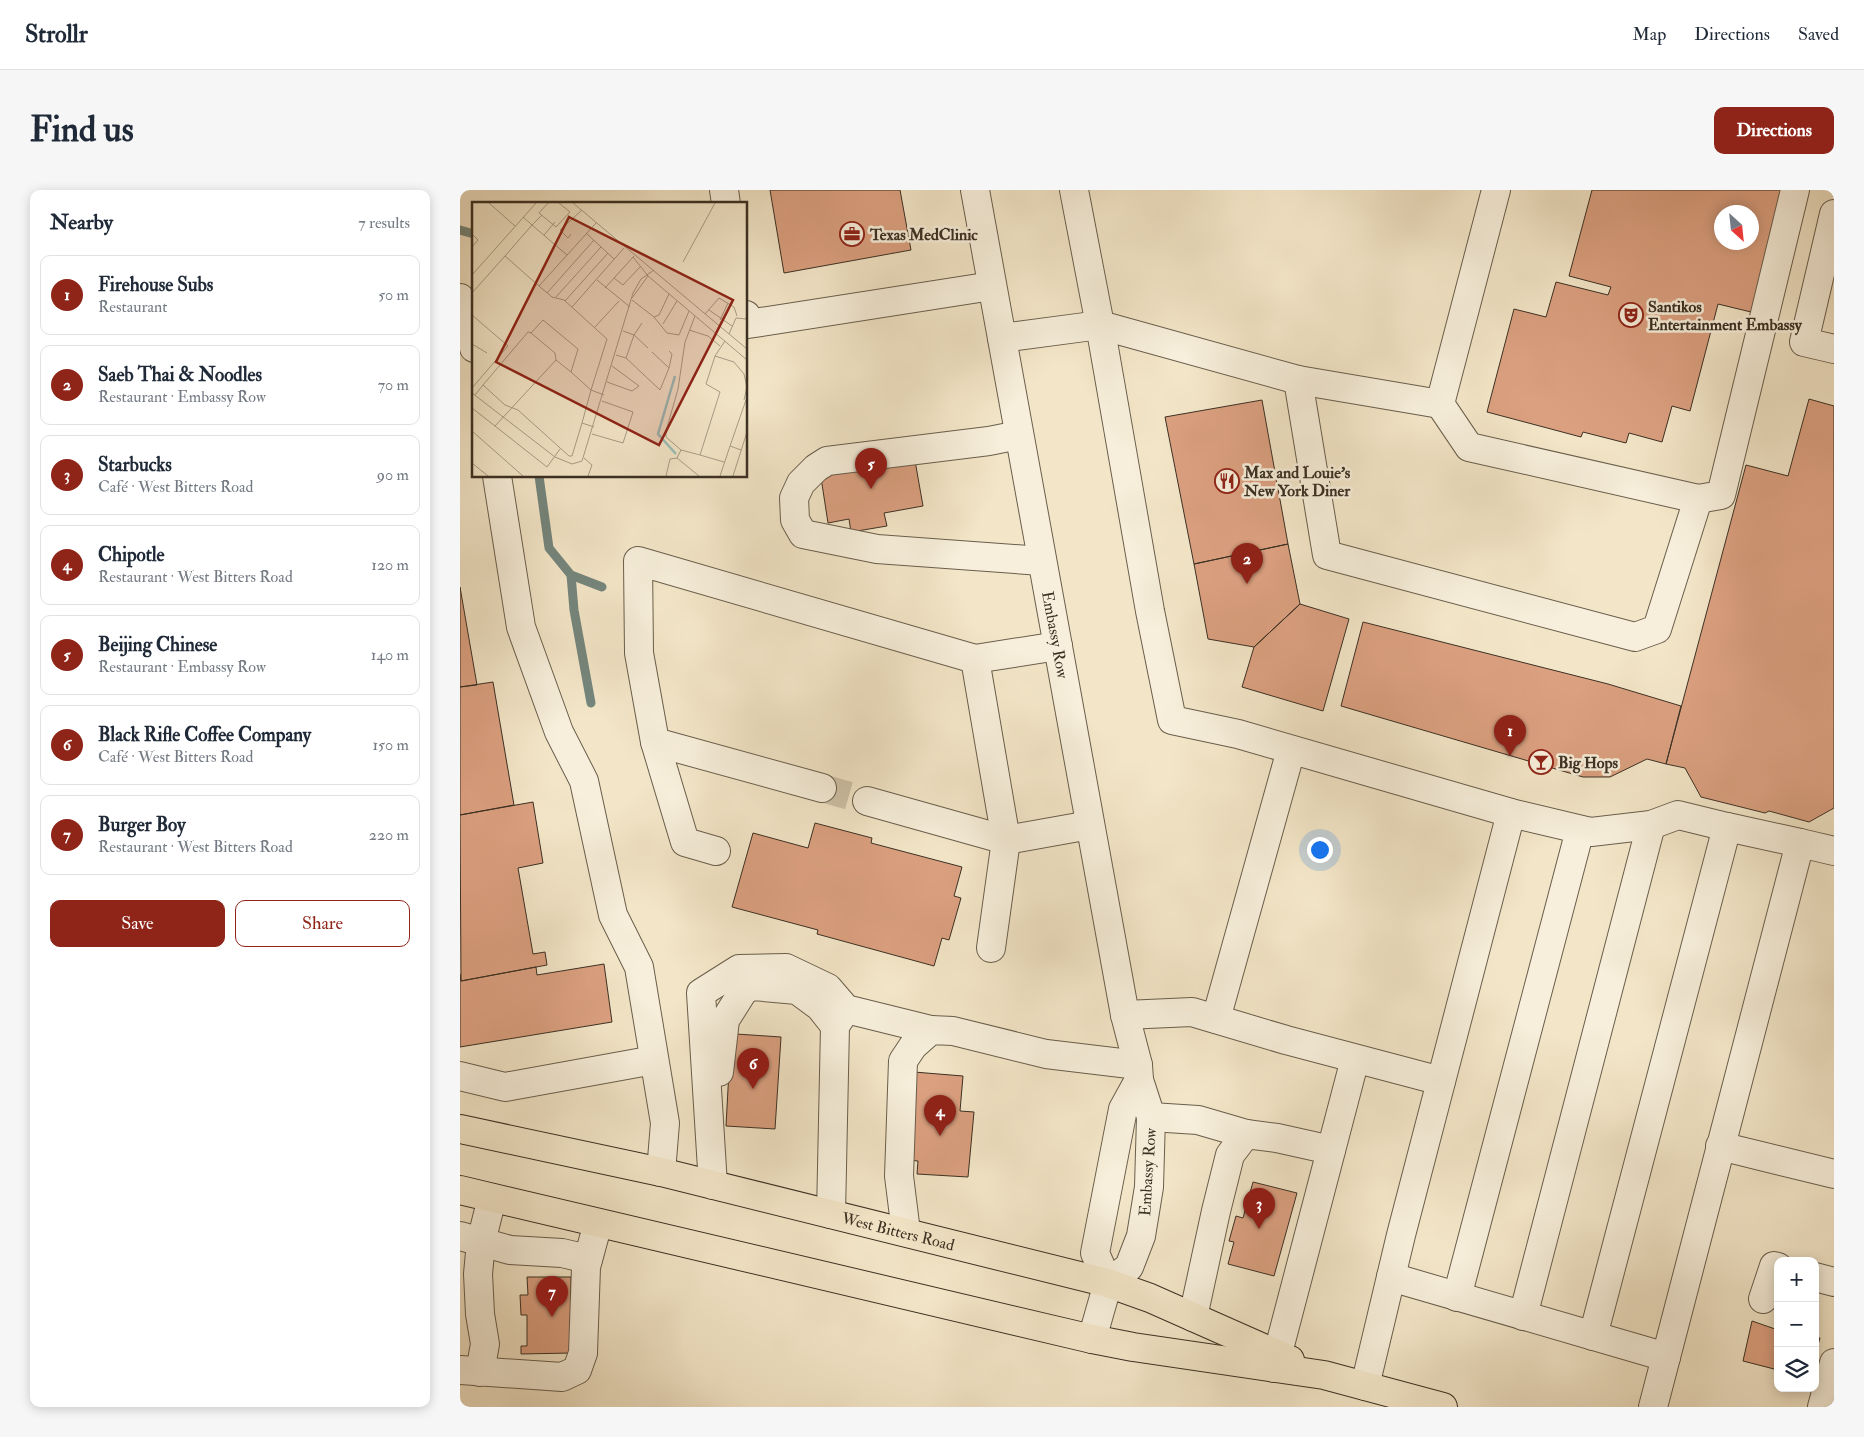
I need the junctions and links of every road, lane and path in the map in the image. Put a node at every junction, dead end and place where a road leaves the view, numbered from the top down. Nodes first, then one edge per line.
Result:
1 (975, 190) edge
2 (1074, 190) edge
3 (1496, 190) edge
4 (1794, 190) edge
5 (1834, 214) edge
6 (992, 286) junction
7 (460, 298) edge
8 (748, 324) edge
9 (1100, 325) junction
10 (472, 338) edge
11 (1002, 338) junction
12 (1834, 349) edge
13 (1298, 380) junction
14 (1440, 404) junction
15 (1019, 435) junction
16 (497, 478) edge
17 (1698, 499) junction
18 (1042, 561) junction
19 (1058, 646) junction
20 (975, 659) junction
21 (655, 742) junction
22 (1291, 750) junction
23 (822, 788) tunnel mouth
24 (867, 801) tunnel mouth
25 (1511, 813) junction
26 (1090, 825) junction
27 (1651, 825) junction
28 (1727, 827) junction
29 (1580, 830) junction
30 (1006, 840) junction
31 (1800, 843) junction
32 (716, 851) dead end
33 (1834, 851) edge
34 (991, 948) dead end
35 (1125, 1015) junction
36 (841, 1018) junction
37 (1216, 1019) junction
38 (931, 1030) junction
39 (1355, 1059) junction
40 (654, 1060) junction
41 (1138, 1073) junction
42 (460, 1076) edge
43 (1441, 1081) junction
44 (1151, 1117) junction
45 (460, 1129) edge
46 (1246, 1134) junction
47 (1720, 1146) junction
48 (1331, 1150) junction
49 (662, 1172) junction
50 (1834, 1174) edge
51 (713, 1185) junction
52 (460, 1190) edge
53 (492, 1198) junction
54 (831, 1214) junction
55 (598, 1223) junction
56 (906, 1232) junction
57 (471, 1239) edge
58 (588, 1259) junction
59 (1774, 1266) edge
60 (1391, 1278) junction
61 (1819, 1278) edge
62 (1108, 1282) junction
63 (1834, 1282) edge
64 (1458, 1297) junction
65 (1763, 1300) dead end
66 (1523, 1316) junction
67 (1193, 1317) junction
68 (1593, 1336) junction
69 (1092, 1339) junction
70 (1666, 1357) junction
71 (1276, 1361) junction
72 (1834, 1363) edge
73 (470, 1371) edge
74 (1365, 1386) junction
75 (1443, 1407) edge
76 (1653, 1407) edge
77 (1822, 1407) edge

1 - 6 street, Embassy Row
2 - 9 street
3 - 14 street
4 - 17 street
5 - 12 street
6 - 8 street
6 - 11 street, Embassy Row
7 - 10 street
9 - 11 street
9 - 13 street
9 - 22 street
11 - 15 street, Embassy Row
13 - 14 street
13 - 17 street
14 - 17 street
15 - 18 street, Embassy Row
15 - 18 street
16 - 40 street
18 - 19 street, Embassy Row
19 - 20 street
19 - 26 street, Embassy Row
20 - 21 street
20 - 30 street
21 - 23 street
21 - 32 street
22 - 25 street
22 - 37 street
24 - 30 street
25 - 29 street
25 - 43 street
26 - 30 street
26 - 35 street, Embassy Row
27 - 28 street
27 - 29 street
27 - 66 street
28 - 31 street
28 - 68 street
29 - 64 street
30 - 34 street
31 - 33 street
31 - 47 street
35 - 37 street
35 - 41 street, Embassy Row
36 - 38 street
36 - 51 street
36 - 54 street
37 - 39 street
38 - 41 street
38 - 56 street
39 - 43 street
39 - 48 street
40 - 42 street
40 - 49 street
41 - 44 street, Embassy Row
41 - 62 street, Embassy Row
43 - 60 street
44 - 46 street
44 - 62 street, Embassy Row
45 - 49 main road, West Bitters Road
46 - 48 street
46 - 67 street
47 - 50 street
47 - 70 street
48 - 71 street
49 - 51 main road, West Bitters Road
51 - 54 main road, West Bitters Road
52 - 53 main road, West Bitters Road
53 - 55 main road, West Bitters Road
53 - 57 street
54 - 56 main road, West Bitters Road
55 - 58 street
55 - 69 main road, West Bitters Road
56 - 62 main road, West Bitters Road
57 - 58 street
57 - 73 street
58 - 73 street
59 - 65 street
60 - 64 street
60 - 74 street
61 - 63 street
62 - 67 main road, West Bitters Road
62 - 69 street
64 - 66 street
66 - 68 street
67 - 71 main road, West Bitters Road
68 - 70 street
69 - 71 main road, West Bitters Road
70 - 76 street
71 - 74 main road, West Bitters Road
72 - 77 street
74 - 75 main road, West Bitters Road

